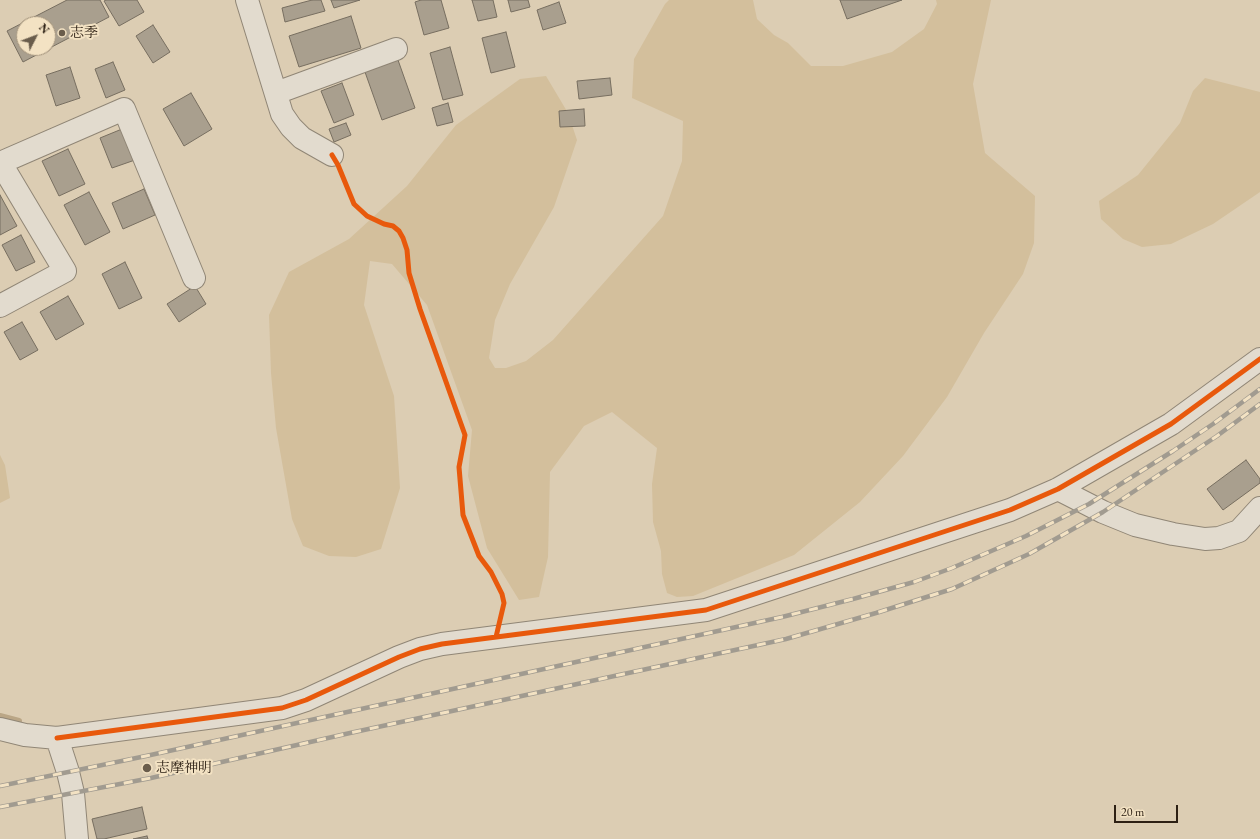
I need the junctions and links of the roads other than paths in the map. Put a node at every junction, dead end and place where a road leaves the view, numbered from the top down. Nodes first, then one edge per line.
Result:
1 (247, 0) edge
2 (396, 49) dead end
3 (276, 93) junction
4 (332, 155) dead end
5 (0, 163) edge
6 (194, 278) dead end
7 (0, 306) edge
8 (1260, 359) edge
9 (1058, 488) junction
10 (1260, 508) edge
11 (0, 729) edge
12 (57, 738) junction
13 (77, 839) edge

1 - 3 street
2 - 3 street
3 - 4 street
5 - 6 street
5 - 7 street
8 - 9 street
9 - 10 street
9 - 12 street
11 - 12 street
12 - 13 street

